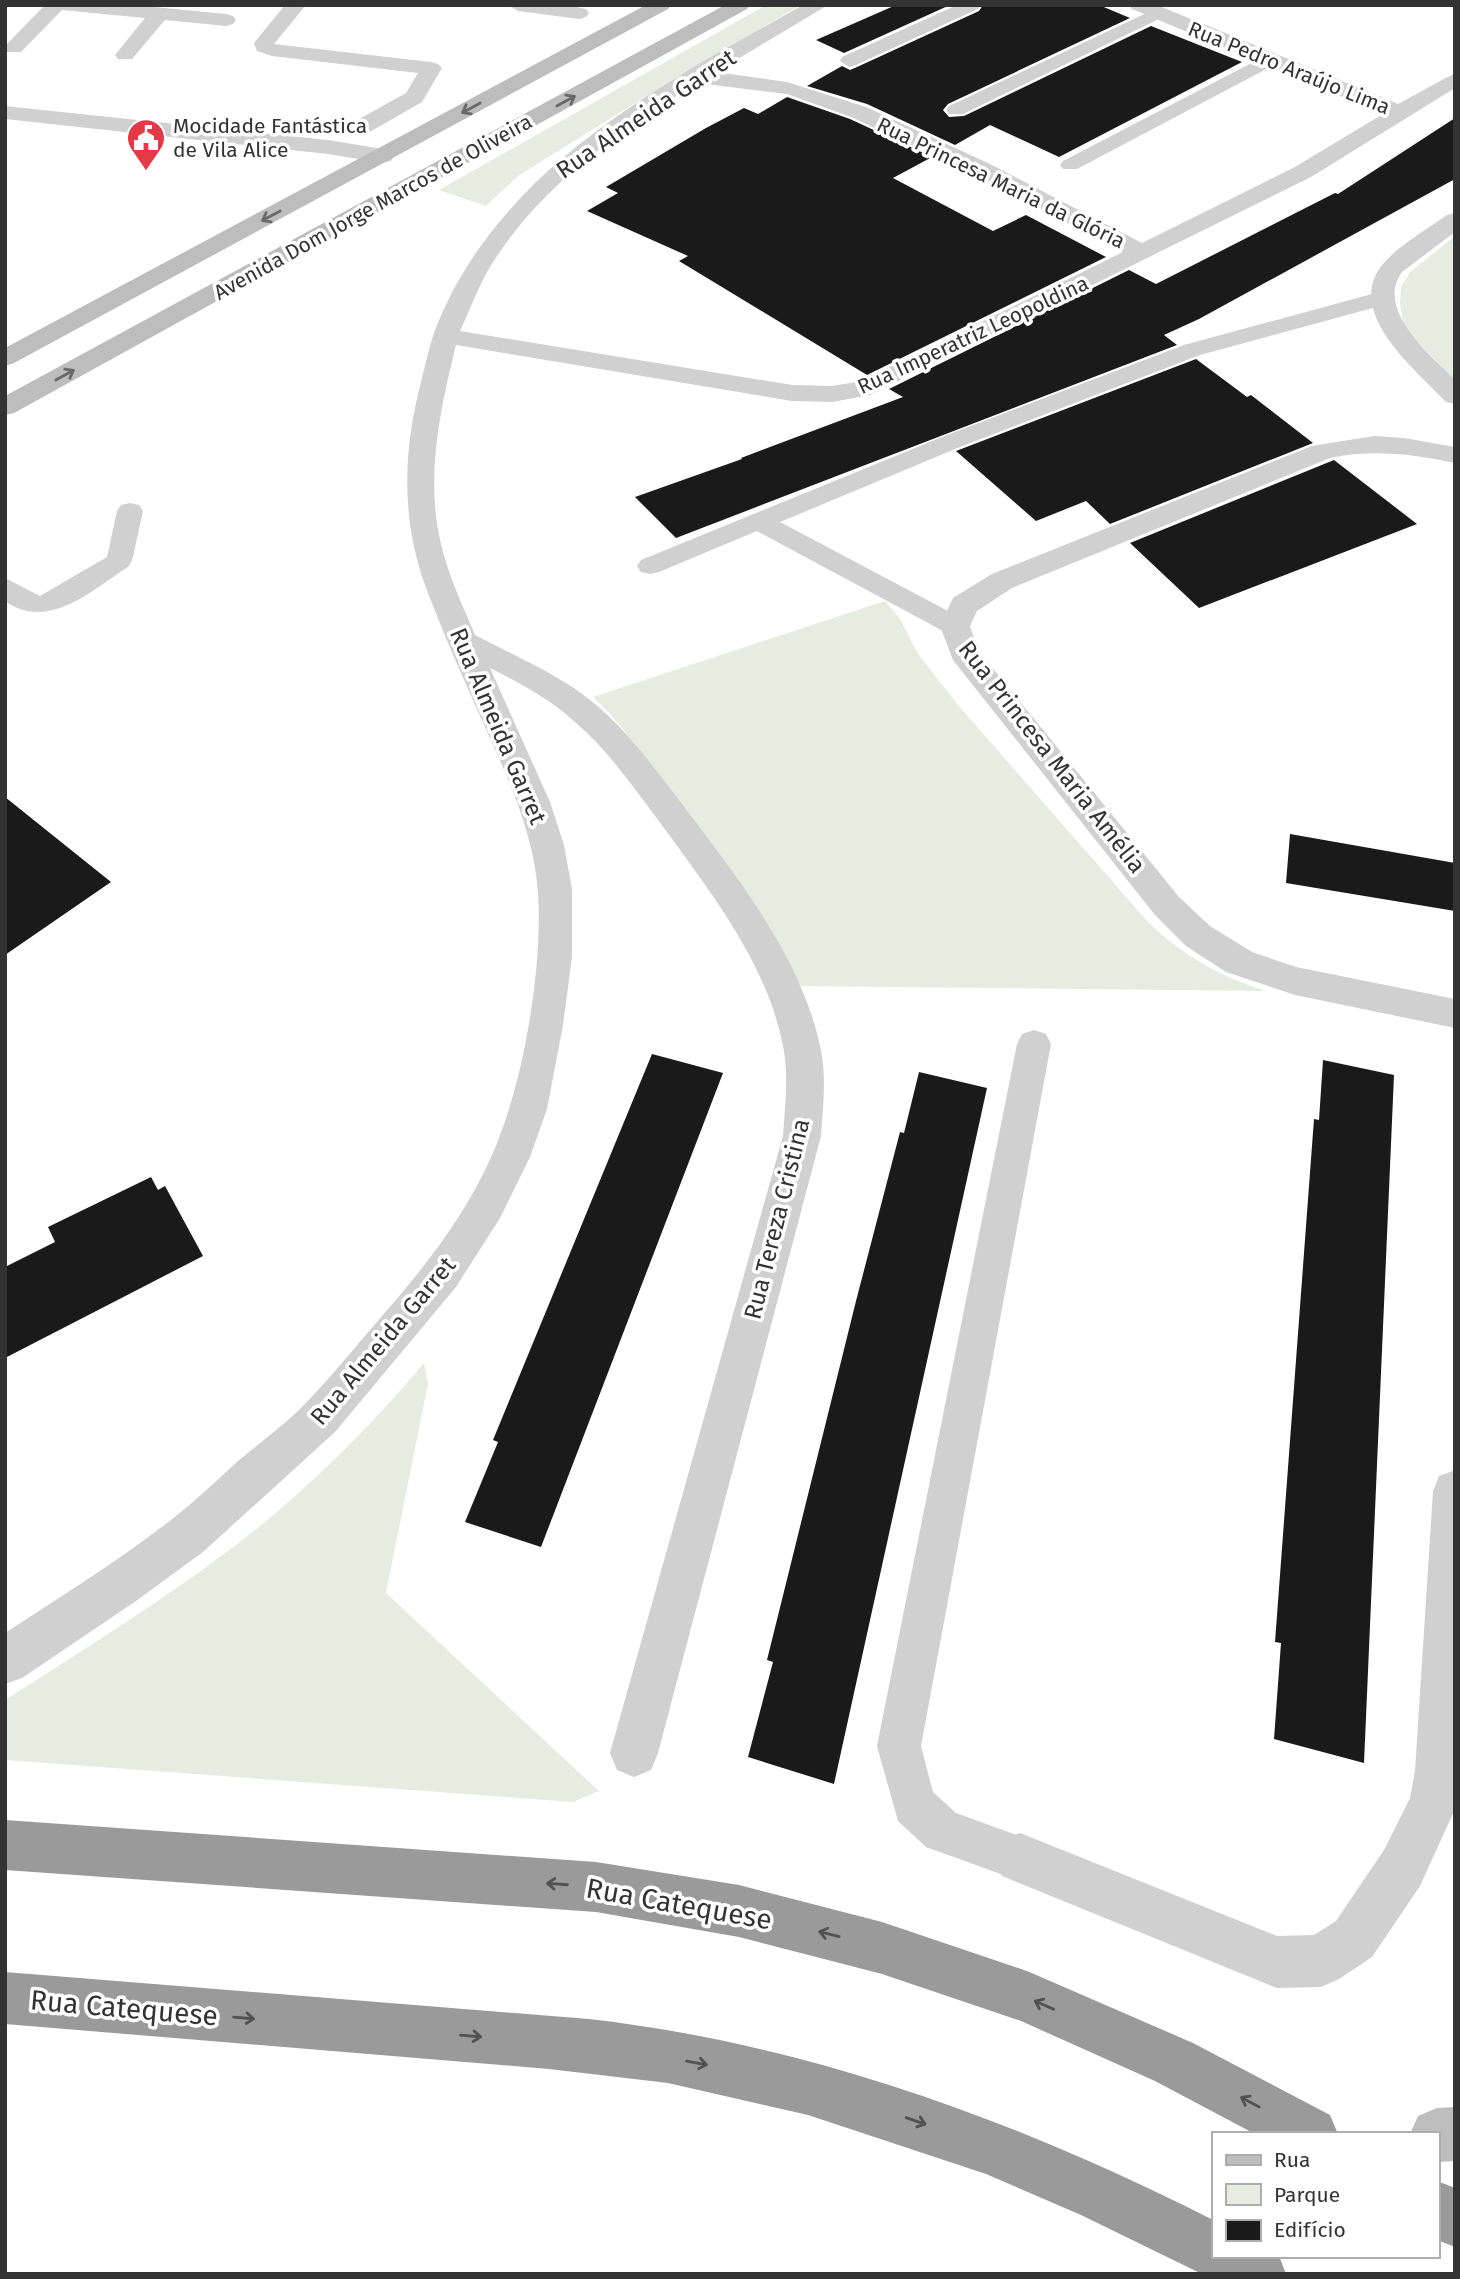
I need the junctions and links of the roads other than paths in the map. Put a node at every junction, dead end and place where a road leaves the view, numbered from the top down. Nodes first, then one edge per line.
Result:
1 (56, 5) edge
2 (67, 5) edge
3 (296, 5) edge
4 (518, 5) edge
5 (660, 5) edge
6 (740, 5) edge
7 (818, 5) edge
8 (972, 5) edge
9 (1147, 9) edge
10 (579, 13) dead end
11 (160, 14) junction
12 (226, 20) dead end
13 (14, 48) dead end
14 (125, 55) dead end
15 (1269, 60) junction
16 (849, 61) dead end
17 (696, 76) junction
18 (1455, 79) edge
19 (956, 110) dead end
20 (5, 112) edge
21 (1401, 113) junction
22 (360, 128) dead end
23 (383, 156) junction
24 (1070, 165) dead end
25 (1455, 220) edge
26 (1143, 253) junction
27 (1383, 298) junction
28 (446, 336) junction
29 (5, 358) edge
30 (1455, 396) edge
31 (5, 407) edge
32 (1455, 455) edge
33 (130, 511) dead end
34 (760, 522) junction
35 (650, 566) dead end
36 (5, 587) edge
37 (955, 625) junction
38 (462, 641) junction
39 (1455, 1014) edge
40 (1034, 1044) dead end
41 (1455, 1490) edge
42 (5, 1661) edge
43 (634, 1753) dead end
44 (5, 1845) edge
45 (1020, 1858) joint
46 (5, 1998) edge
47 (1307, 2132) edge
48 (1439, 2209) edge
49 (1455, 2219) edge
50 (1212, 2249) edge
51 (1229, 2258) edge
52 (1258, 2274) edge

1 - 13 street
2 - 11 street
3 - 22 street
4 - 10 street
5 -> 23 main road, Avenida Dom Jorge Marcos de Oliveira
31 -> 6 main road, Avenida Dom Jorge Marcos de Oliveira
7 - 17 street, Rua Almeida Garret
8 - 16 lane
9 - 15 street, Rua Pedro Araújo Lima
9 - 19 lane
11 - 12 street
11 - 14 street
15 - 21 street, Rua Pedro Araújo Lima
15 - 24 lane
17 - 26 street, Rua Princesa Maria da Glória
17 - 28 street, Rua Almeida Garret
18 - 21 street, Rua Imperatriz Leopoldina
20 - 23 street
21 - 26 street, Rua Imperatriz Leopoldina
23 -> 29 main road, Avenida Dom Jorge Marcos de Oliveira
25 - 27 street
26 - 28 street, Rua Imperatriz Leopoldina
27 - 30 street
27 - 34 lane
28 - 38 street, Rua Almeida Garret
32 - 37 street, Rua Princesa Maria Amélia
33 - 36 lane
34 - 35 lane
34 - 37 lane
37 - 39 street, Rua Princesa Maria Amélia
38 - 42 street, Rua Almeida Garret
38 - 43 street, Rua Tereza Cristina
40 - 45 lane
41 - 45 street
47 -> 44 highway, Rua Catequese
46 -> 50 highway, Rua Catequese
48 - 49 highway
51 - 52 highway

